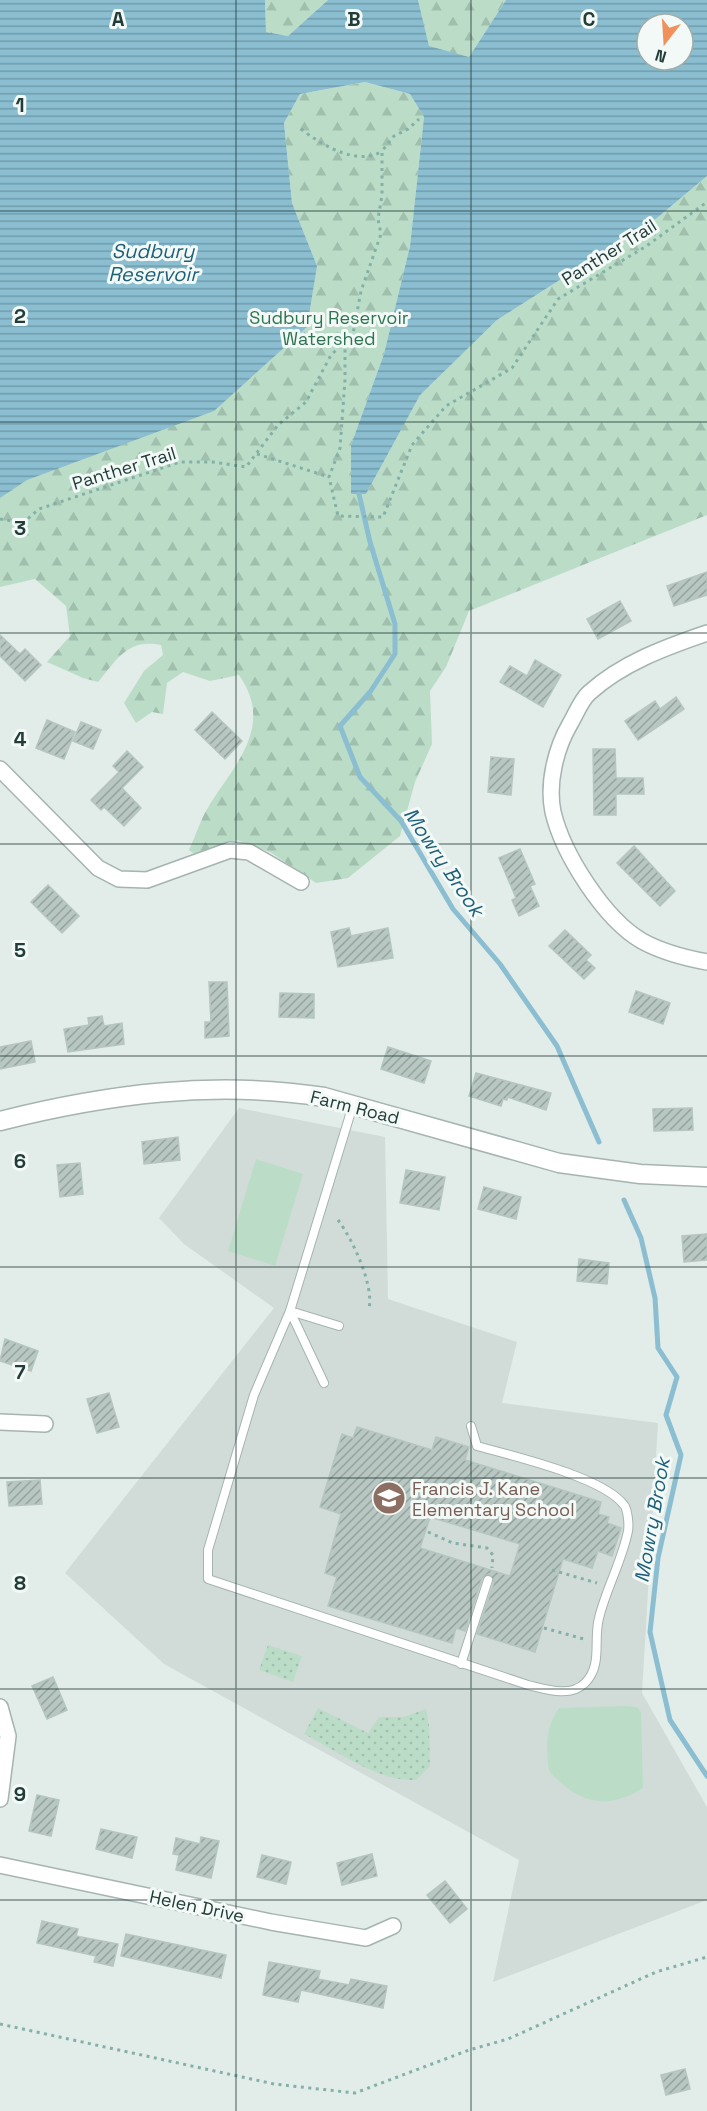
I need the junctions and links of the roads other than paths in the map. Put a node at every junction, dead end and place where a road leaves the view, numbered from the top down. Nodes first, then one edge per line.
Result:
1 (707, 633) edge
2 (0, 769) edge
3 (301, 882) dead end
4 (707, 962) edge
5 (353, 1105) junction
6 (0, 1121) edge
7 (707, 1177) edge
8 (290, 1311) junction
9 (339, 1326) dead end
10 (324, 1383) dead end
11 (0, 1422) edge
12 (45, 1425) dead end
13 (471, 1426) dead end
14 (488, 1580) road end
15 (461, 1664) junction
16 (0, 1707) edge
17 (0, 1799) edge
18 (0, 1865) edge
19 (393, 1926) dead end

1 - 4 street
2 - 3 street
5 - 6 street, Farm Road
5 - 7 street, Farm Road
5 - 8 lane
8 - 9 lane
8 - 10 lane
8 - 15 lane
11 - 12 street
13 - 15 lane
14 - 15 lane
16 - 17 street
18 - 19 street, Helen Drive

